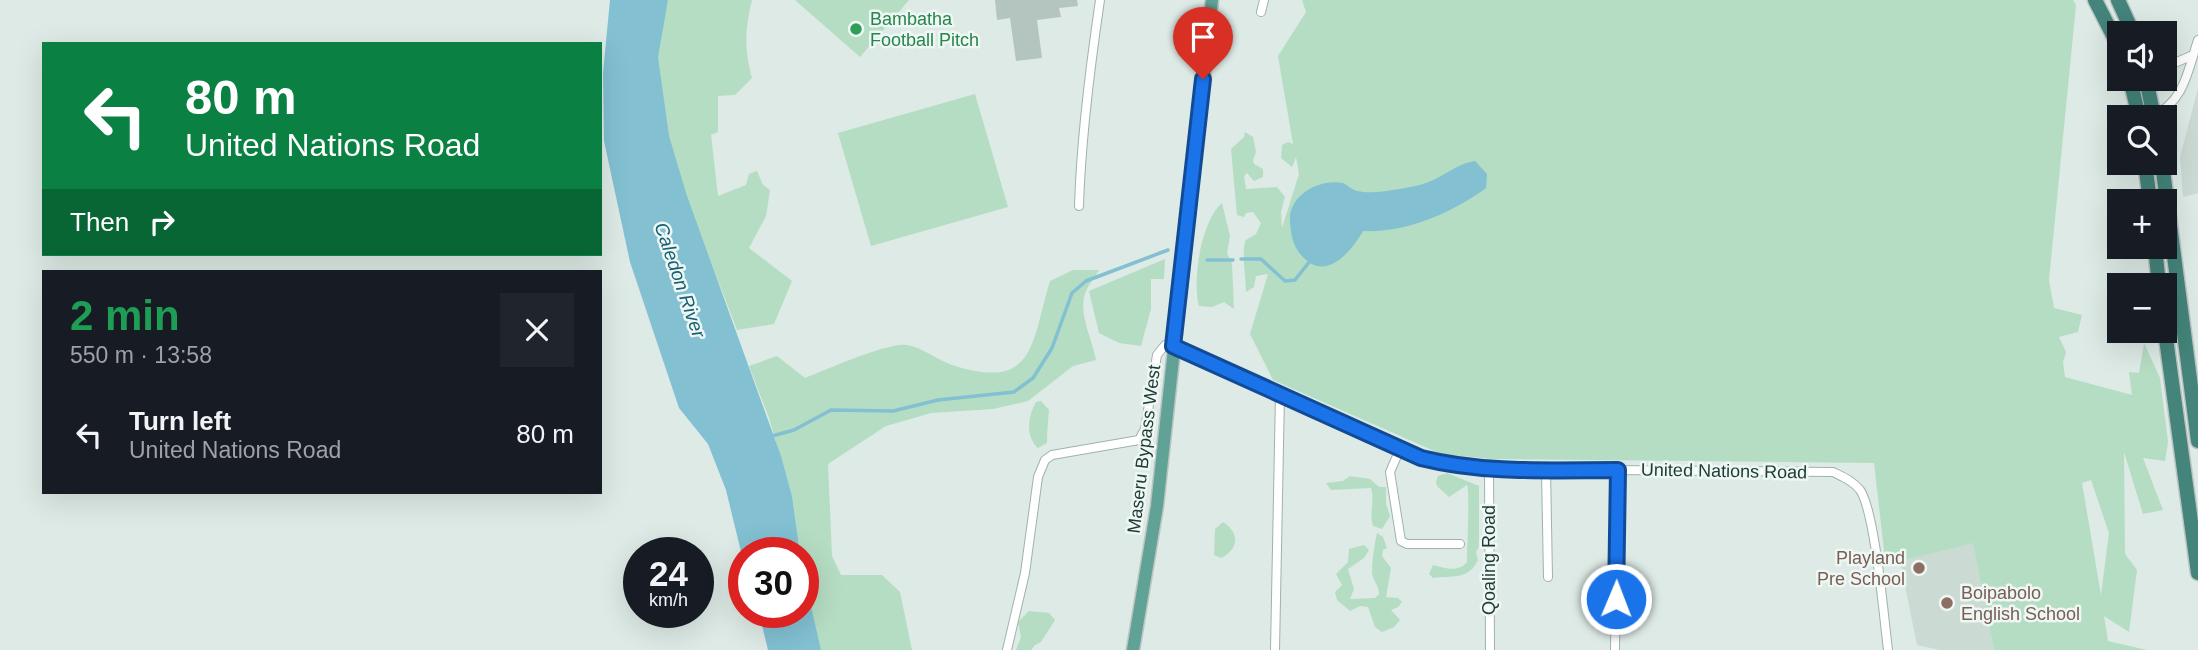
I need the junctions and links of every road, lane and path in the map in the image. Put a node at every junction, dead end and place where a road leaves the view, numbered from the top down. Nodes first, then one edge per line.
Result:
1 (1100, 0) edge
2 (1212, 0) edge
3 (1264, 0) edge
4 (2095, 0) edge
5 (2118, 0) edge
6 (1261, 12) dead end
7 (2128, 21) edge
8 (2107, 24) edge
9 (2198, 40) edge
10 (2193, 55) junction
11 (2177, 62) edge
12 (2169, 105) edge
13 (2164, 175) edge
14 (1079, 206) dead end
15 (2167, 343) edge
16 (1173, 346) junction
17 (1280, 394) junction
18 (2198, 441) edge
19 (1400, 449) junction
20 (1489, 470) junction
21 (1546, 470) junction
22 (1618, 470) junction
23 (1460, 544) dead end
24 (2198, 573) edge
25 (1548, 577) dead end
26 (1007, 650) edge
27 (1133, 650) edge
28 (1275, 650) edge
29 (1490, 650) edge
30 (1615, 650) edge
31 (1888, 650) edge

1 - 14 street
2 - 16 main road, Maseru Bypass West
3 - 6 street
4 - 8 highway
5 - 7 highway
9 - 10 street
10 - 11 street
10 - 12 street
13 - 18 highway
15 - 24 highway
16 - 17 street, United Nations Road
16 - 26 street
16 - 27 main road, Maseru Bypass West
17 - 19 street, United Nations Road
17 - 28 street
19 - 20 street, United Nations Road
19 - 23 street
20 - 21 street, United Nations Road
20 - 29 street, Qoaling Road
21 - 22 street, United Nations Road
21 - 25 street
22 - 30 street
22 - 31 street, United Nations Road

